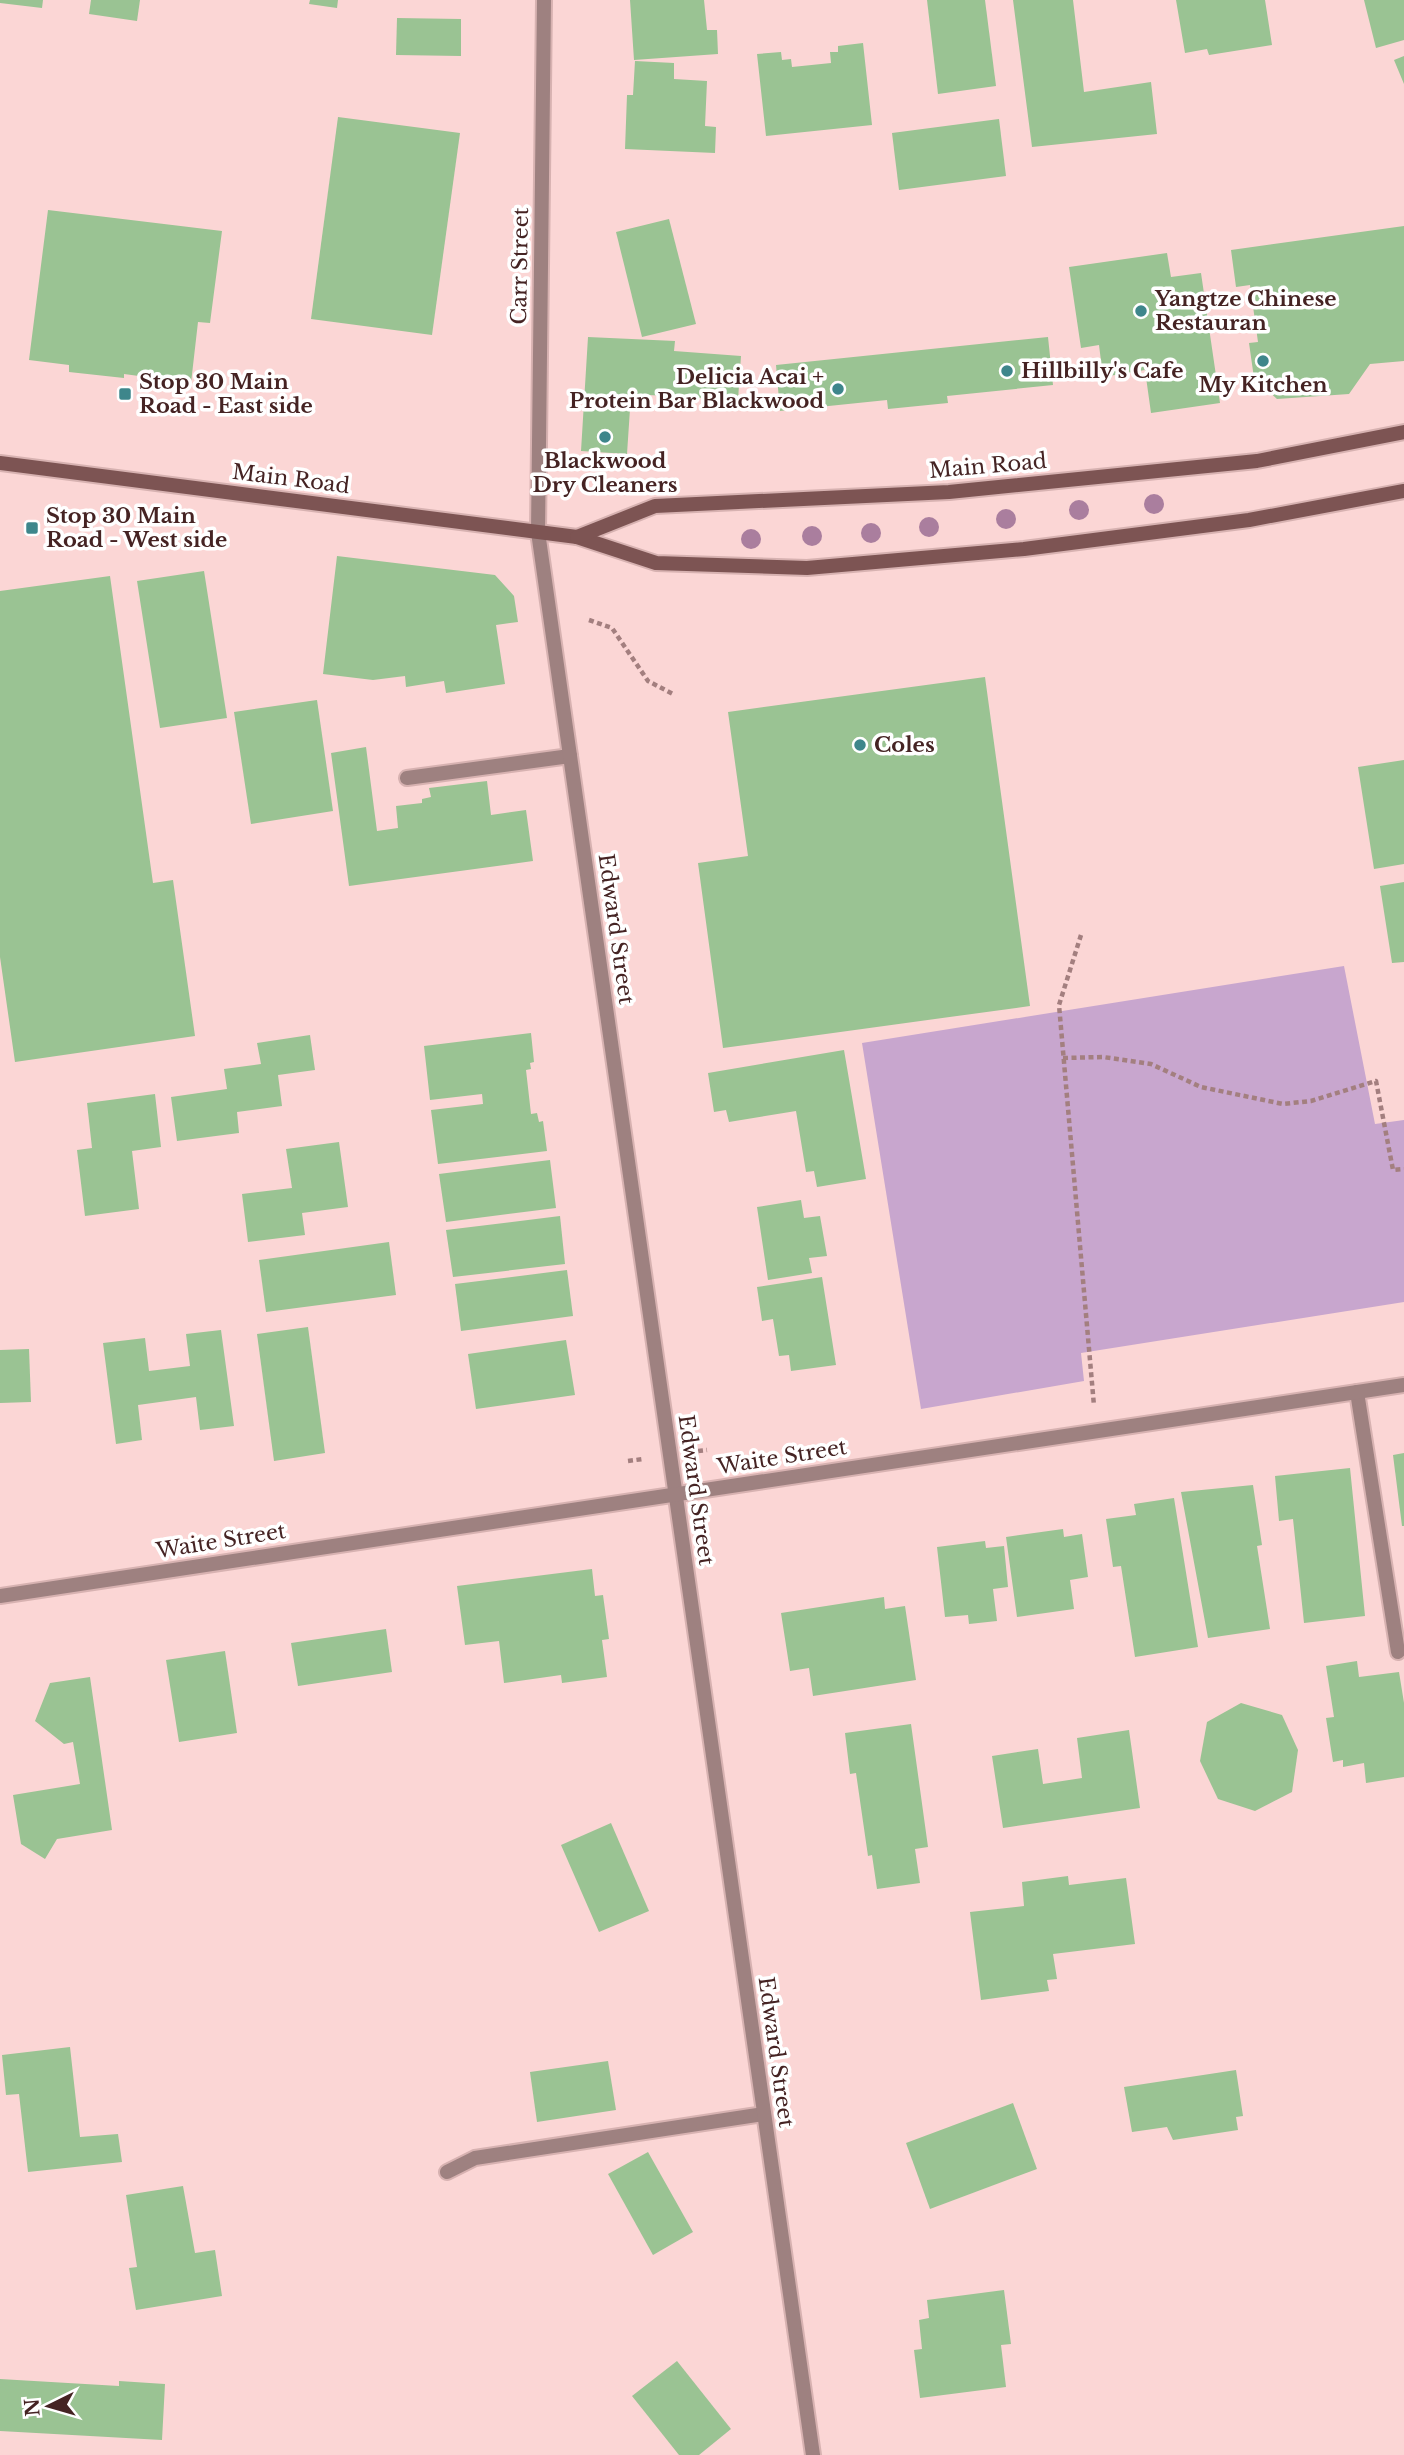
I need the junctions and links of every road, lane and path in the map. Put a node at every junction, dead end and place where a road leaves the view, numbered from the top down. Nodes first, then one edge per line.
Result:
1 (544, 0) edge
2 (1404, 432) edge
3 (0, 463) edge
4 (1404, 491) edge
5 (538, 532) junction
6 (577, 537) junction
7 (589, 620) dead end
8 (673, 694) dead end
9 (570, 756) junction
10 (407, 778) dead end
11 (1081, 935) dead end
12 (1063, 1058) junction
13 (1404, 1168) edge
14 (1404, 1385) edge
15 (1357, 1392) junction
16 (1097, 1431) junction
17 (708, 1450) dead end
18 (697, 1451) dead end
19 (643, 1459) dead end
20 (628, 1461) dead end
21 (676, 1495) junction
22 (0, 1596) edge
23 (1398, 1652) dead end
24 (764, 2114) junction
25 (447, 2172) dead end
26 (813, 2455) edge

1 - 5 street, Carr Street
2 - 6 main road, Main Road
3 - 5 main road, Main Road
4 - 6 main road, Main Road
5 - 6 main road, Main Road
5 - 9 street, Edward Street
7 - 8 path
9 - 10 street
9 - 21 street, Edward Street
11 - 12 path
12 - 13 path
12 - 16 path
14 - 15 street, Waite Street
15 - 16 street, Waite Street
15 - 23 street
16 - 21 street, Waite Street
17 - 18 path
19 - 20 path
21 - 22 street, Waite Street
21 - 24 street, Edward Street
24 - 25 street
24 - 26 street, Edward Street

